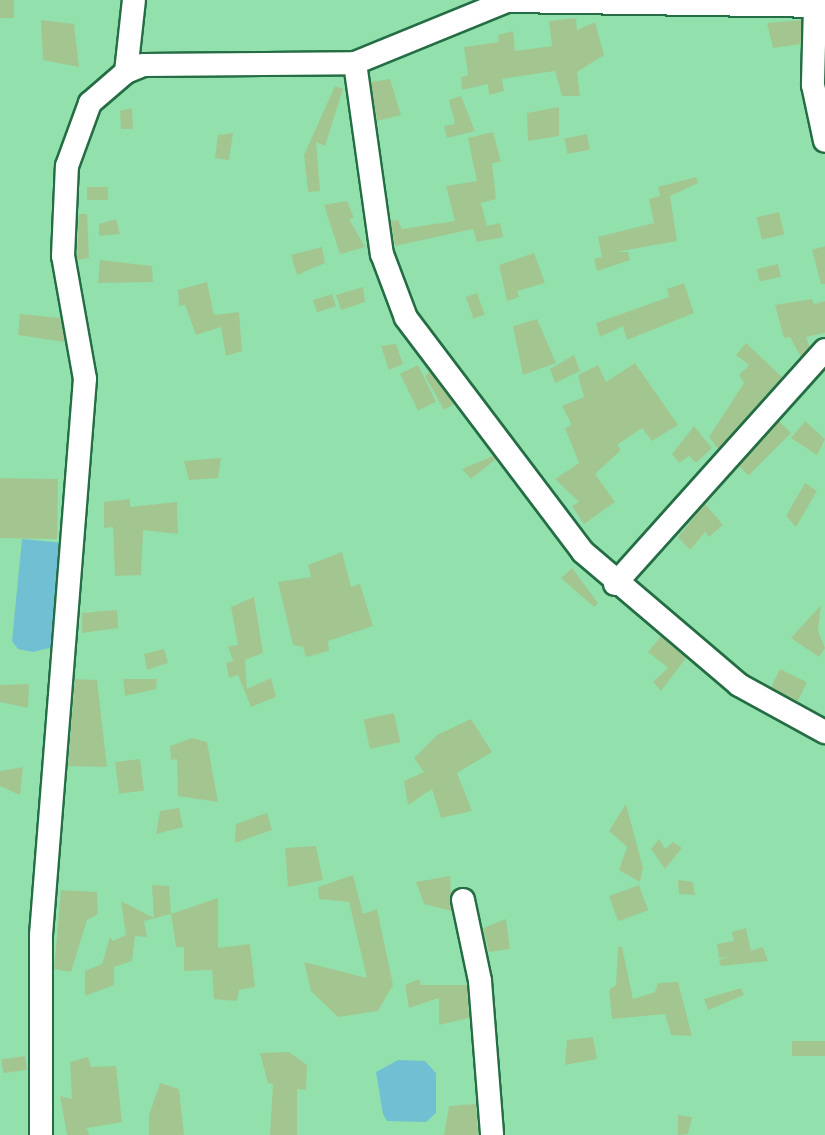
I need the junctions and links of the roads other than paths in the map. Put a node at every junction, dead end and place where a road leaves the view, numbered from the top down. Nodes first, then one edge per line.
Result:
1 (134, 0) edge
2 (507, 1) edge
3 (820, 6) edge
4 (355, 63) junction
5 (126, 72) junction
6 (825, 141) edge
7 (825, 350) edge
8 (615, 584) junction
9 (825, 732) edge
10 (464, 900) dead end
11 (41, 1135) edge
12 (492, 1135) edge

1 - 5 street
2 - 3 street
2 - 4 street
3 - 6 street
4 - 5 street
4 - 8 street
5 - 11 street
7 - 8 street
8 - 9 street
10 - 12 street

